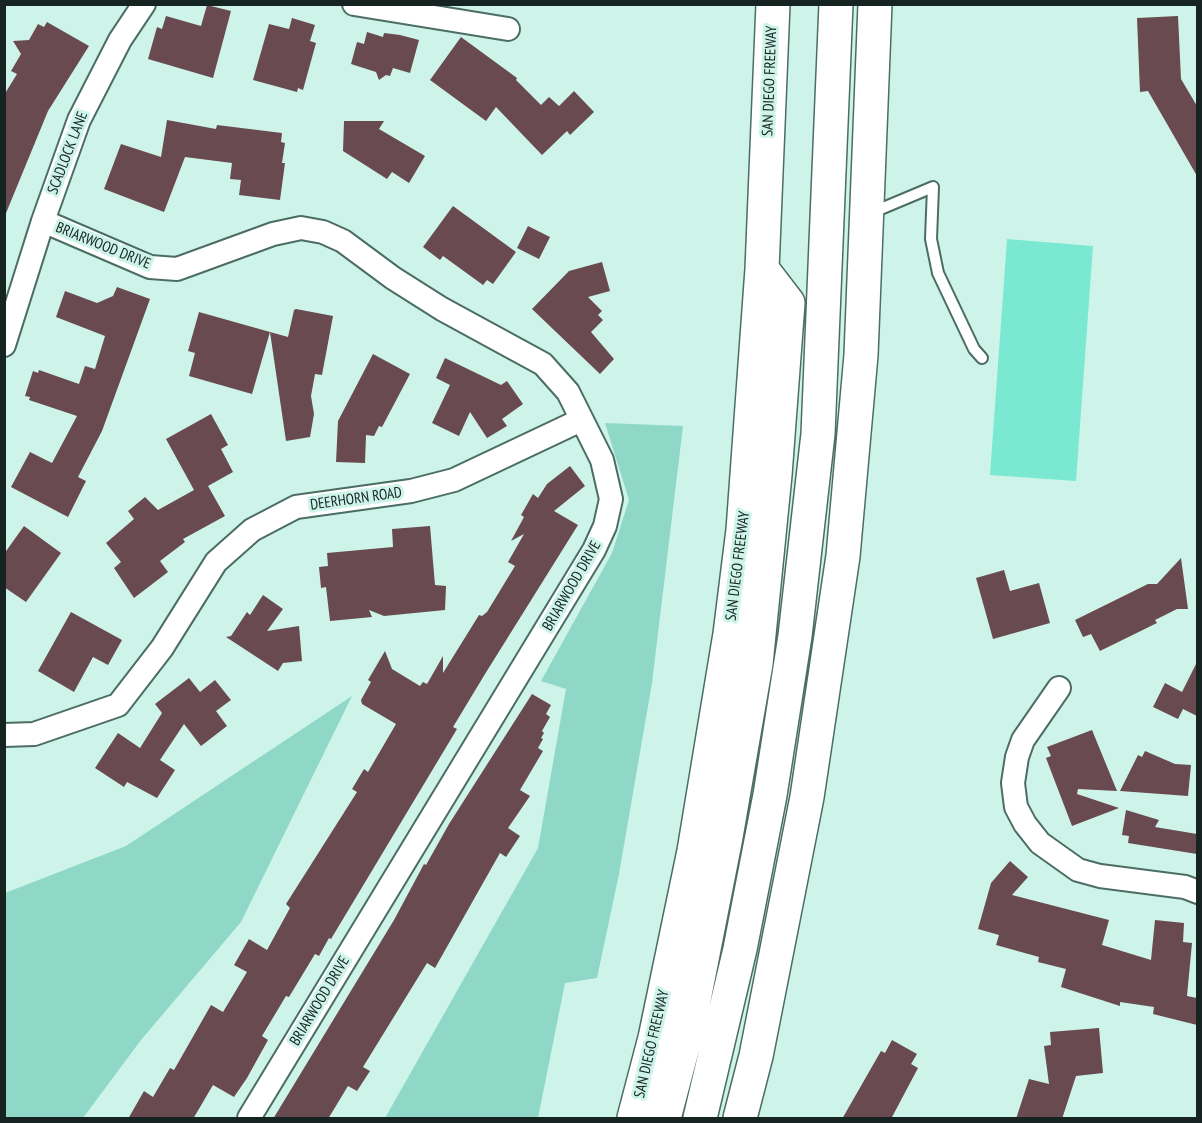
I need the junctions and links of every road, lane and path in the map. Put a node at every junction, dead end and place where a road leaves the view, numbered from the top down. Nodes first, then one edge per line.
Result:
1 (144, 4) edge
2 (354, 4) edge
3 (773, 4) edge
4 (837, 4) edge
5 (876, 4) edge
6 (508, 29) dead end
7 (868, 214) junction
8 (43, 221) junction
9 (762, 268) junction
10 (4, 345) edge
11 (982, 358) dead end
12 (581, 420) junction
13 (1059, 688) dead end
14 (4, 735) edge
15 (807, 797) junction
16 (1197, 892) edge
17 (249, 1119) edge
18 (634, 1119) edge
19 (664, 1119) edge
20 (700, 1119) edge
21 (740, 1119) edge
22 (763, 1119) edge

1 - 8 street, SCADLOCK LANE
2 - 6 street
3 - 9 highway, SAN DIEGO FREEWAY
4 - 20 highway
5 - 7 highway
7 - 11 lane
7 - 15 highway
8 - 10 street, SCADLOCK LANE
8 - 12 street, BRIARWOOD DRIVE
9 - 18 highway, SAN DIEGO FREEWAY
9 - 19 highway
12 - 14 street, DEERHORN ROAD
12 - 17 street, BRIARWOOD DRIVE
13 - 16 street
15 - 21 highway
15 - 22 highway

